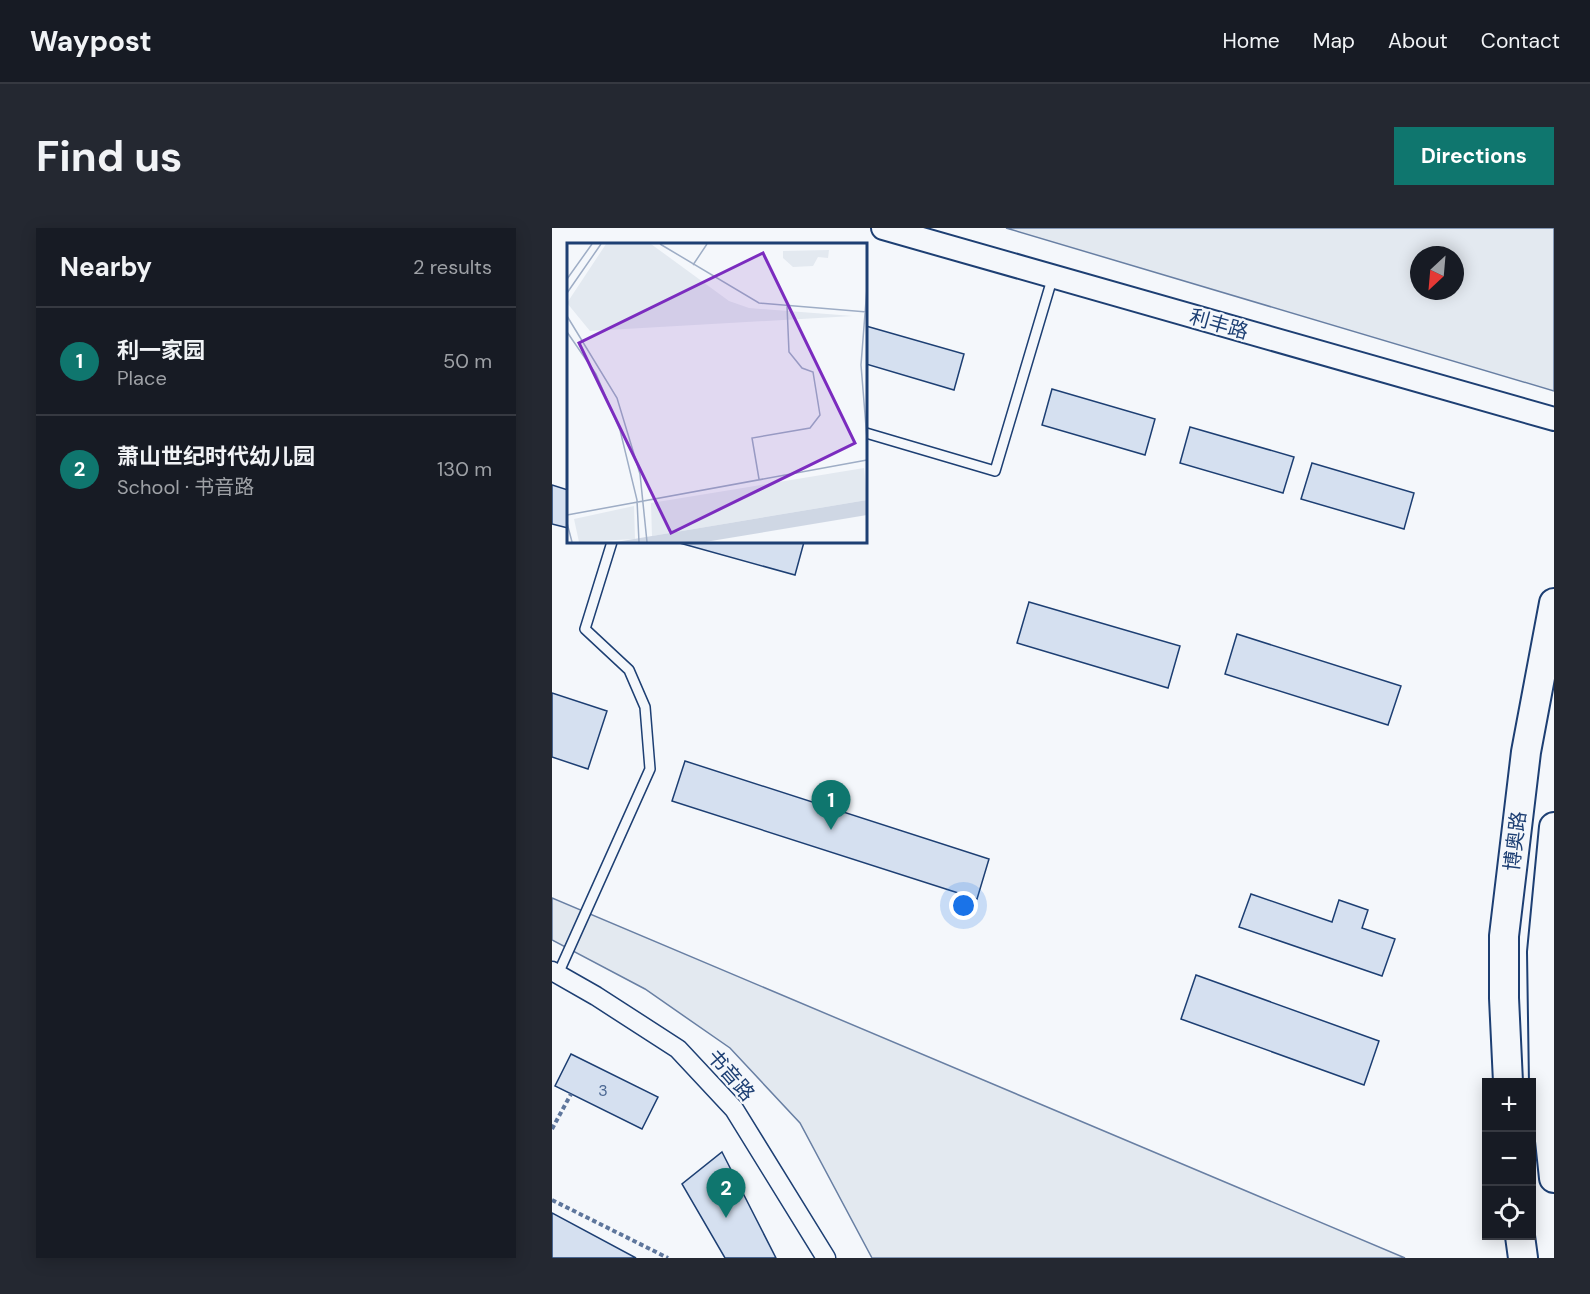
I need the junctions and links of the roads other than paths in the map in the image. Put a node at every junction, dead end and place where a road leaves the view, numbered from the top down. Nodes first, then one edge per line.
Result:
1 (883, 228) edge
2 (1053, 276) junction
3 (1554, 419) edge
4 (867, 433) edge
5 (612, 543) edge
6 (1554, 603) edge
7 (1554, 827) edge
8 (555, 972) edge
9 (1508, 1078) edge
10 (1554, 1178) edge
11 (1521, 1240) edge
12 (826, 1258) edge
13 (1523, 1258) edge

1 - 2 street, 利丰路
2 - 3 street, 利丰路
2 - 4 lane
5 - 8 lane
6 - 9 main road, 博奥路
7 - 10 main road, 博奥路
8 - 12 street, 书音路
11 - 13 main road

